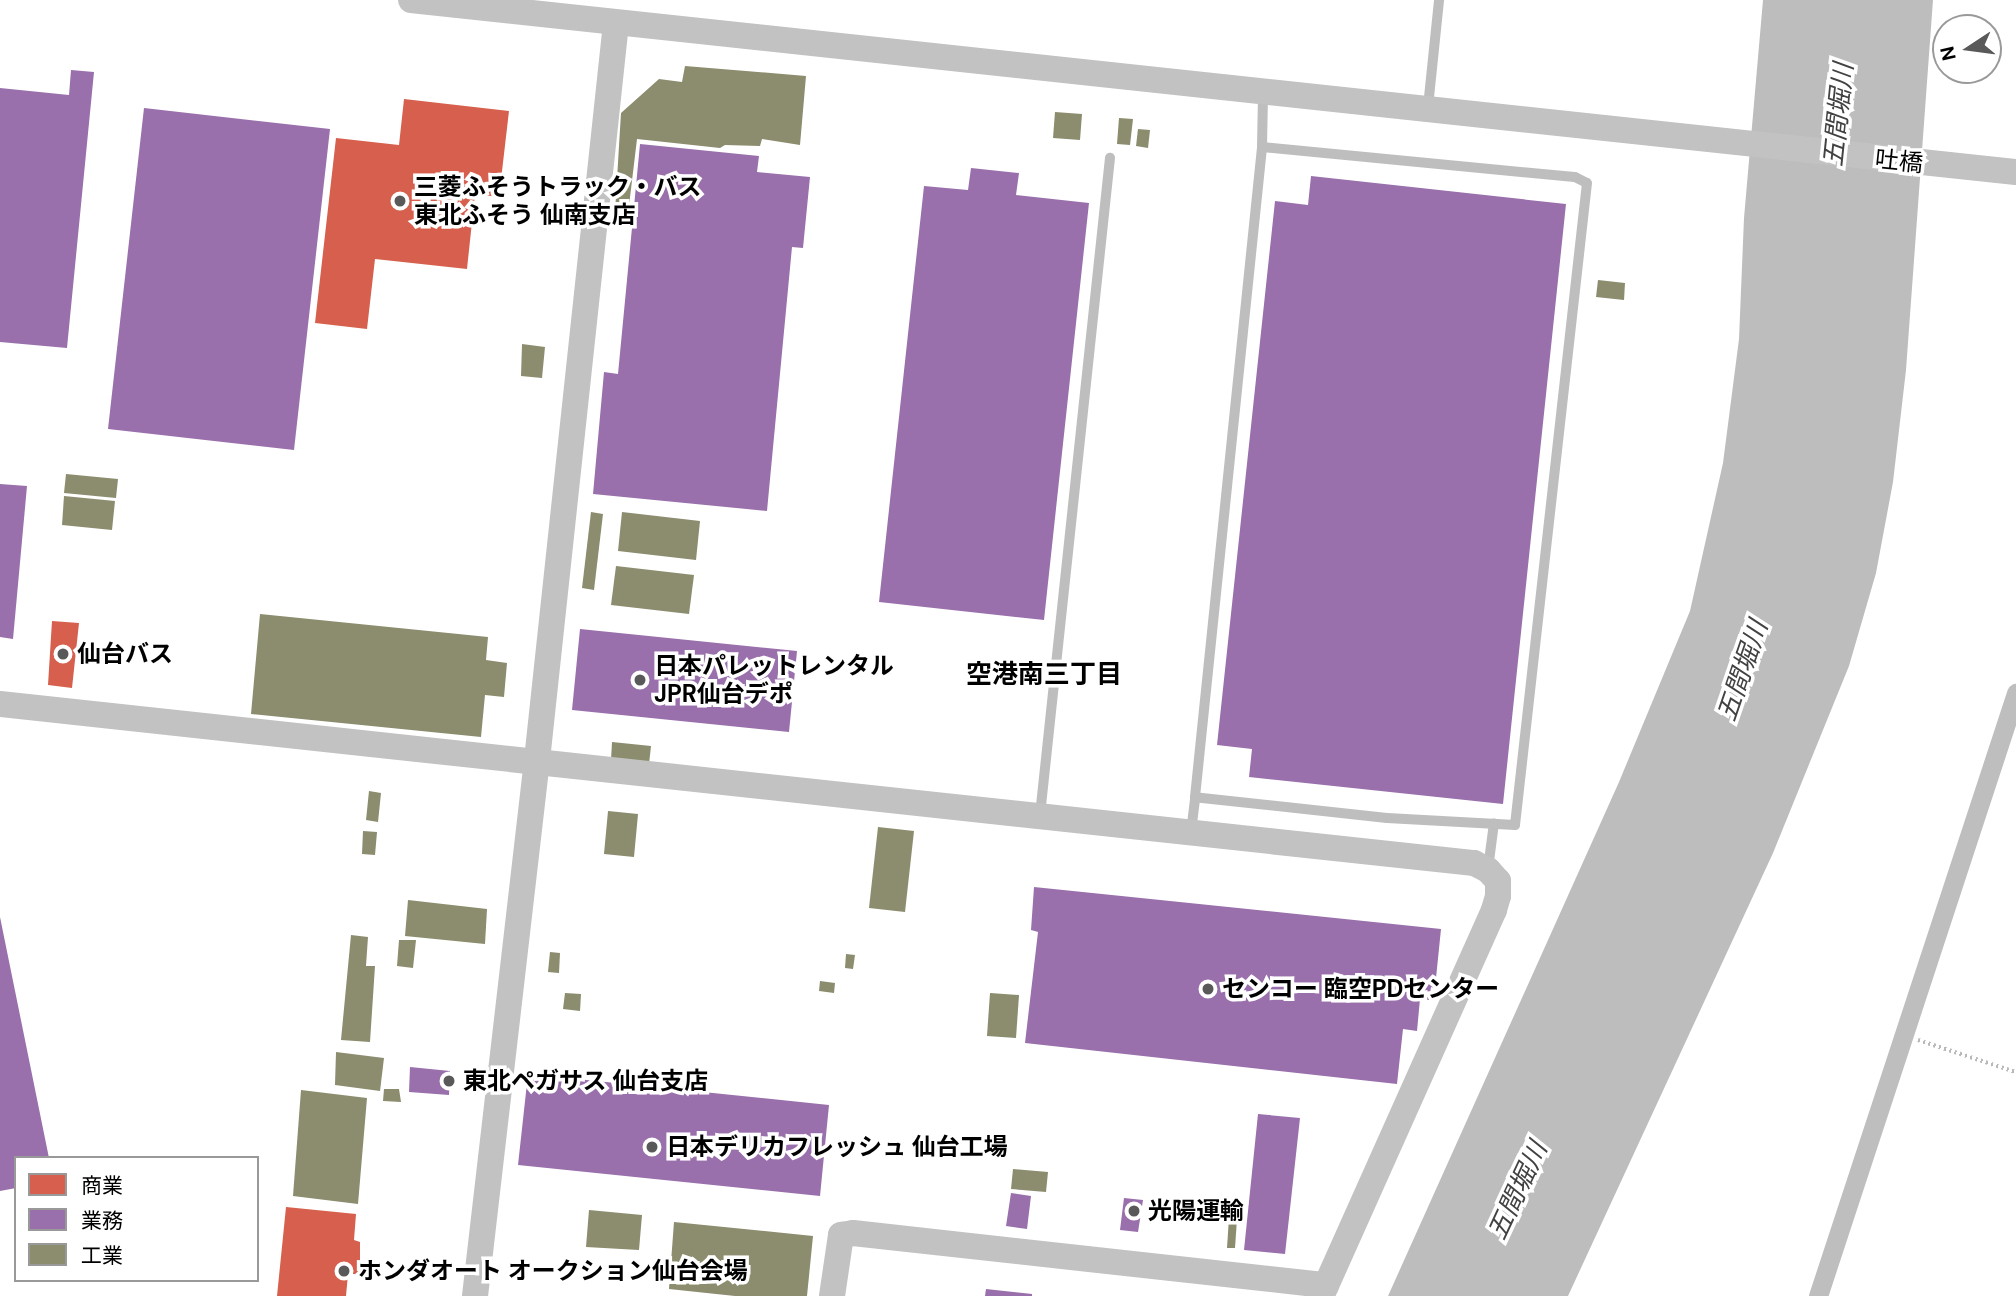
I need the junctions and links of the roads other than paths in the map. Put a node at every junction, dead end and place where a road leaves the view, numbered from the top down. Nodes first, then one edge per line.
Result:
1 (411, 0) edge
2 (1439, 0) edge
3 (616, 23) junction
4 (1264, 92) junction
5 (1427, 110) junction
6 (1262, 147) junction
7 (1110, 158) dead end
8 (2016, 172) edge
9 (2016, 693) edge
10 (0, 704) edge
11 (537, 760) junction
12 (1195, 797) junction
13 (1040, 816) junction
14 (1494, 823) junction
15 (1191, 832) junction
16 (1488, 870) junction
17 (1323, 1291) edge
18 (475, 1296) edge
19 (832, 1296) edge
20 (1818, 1296) edge

1 - 3 street, 吐橋
2 - 5 lane
3 - 4 street, 吐橋
3 - 11 street
4 - 5 street, 吐橋
4 - 6 lane
5 - 8 street, 吐橋
6 - 12 lane
6 - 14 lane
7 - 13 lane
9 - 20 street
10 - 11 street
11 - 13 street
11 - 18 street
12 - 14 lane
12 - 15 lane
13 - 15 street
14 - 16 lane
15 - 16 street
16 - 17 street
17 - 19 street

